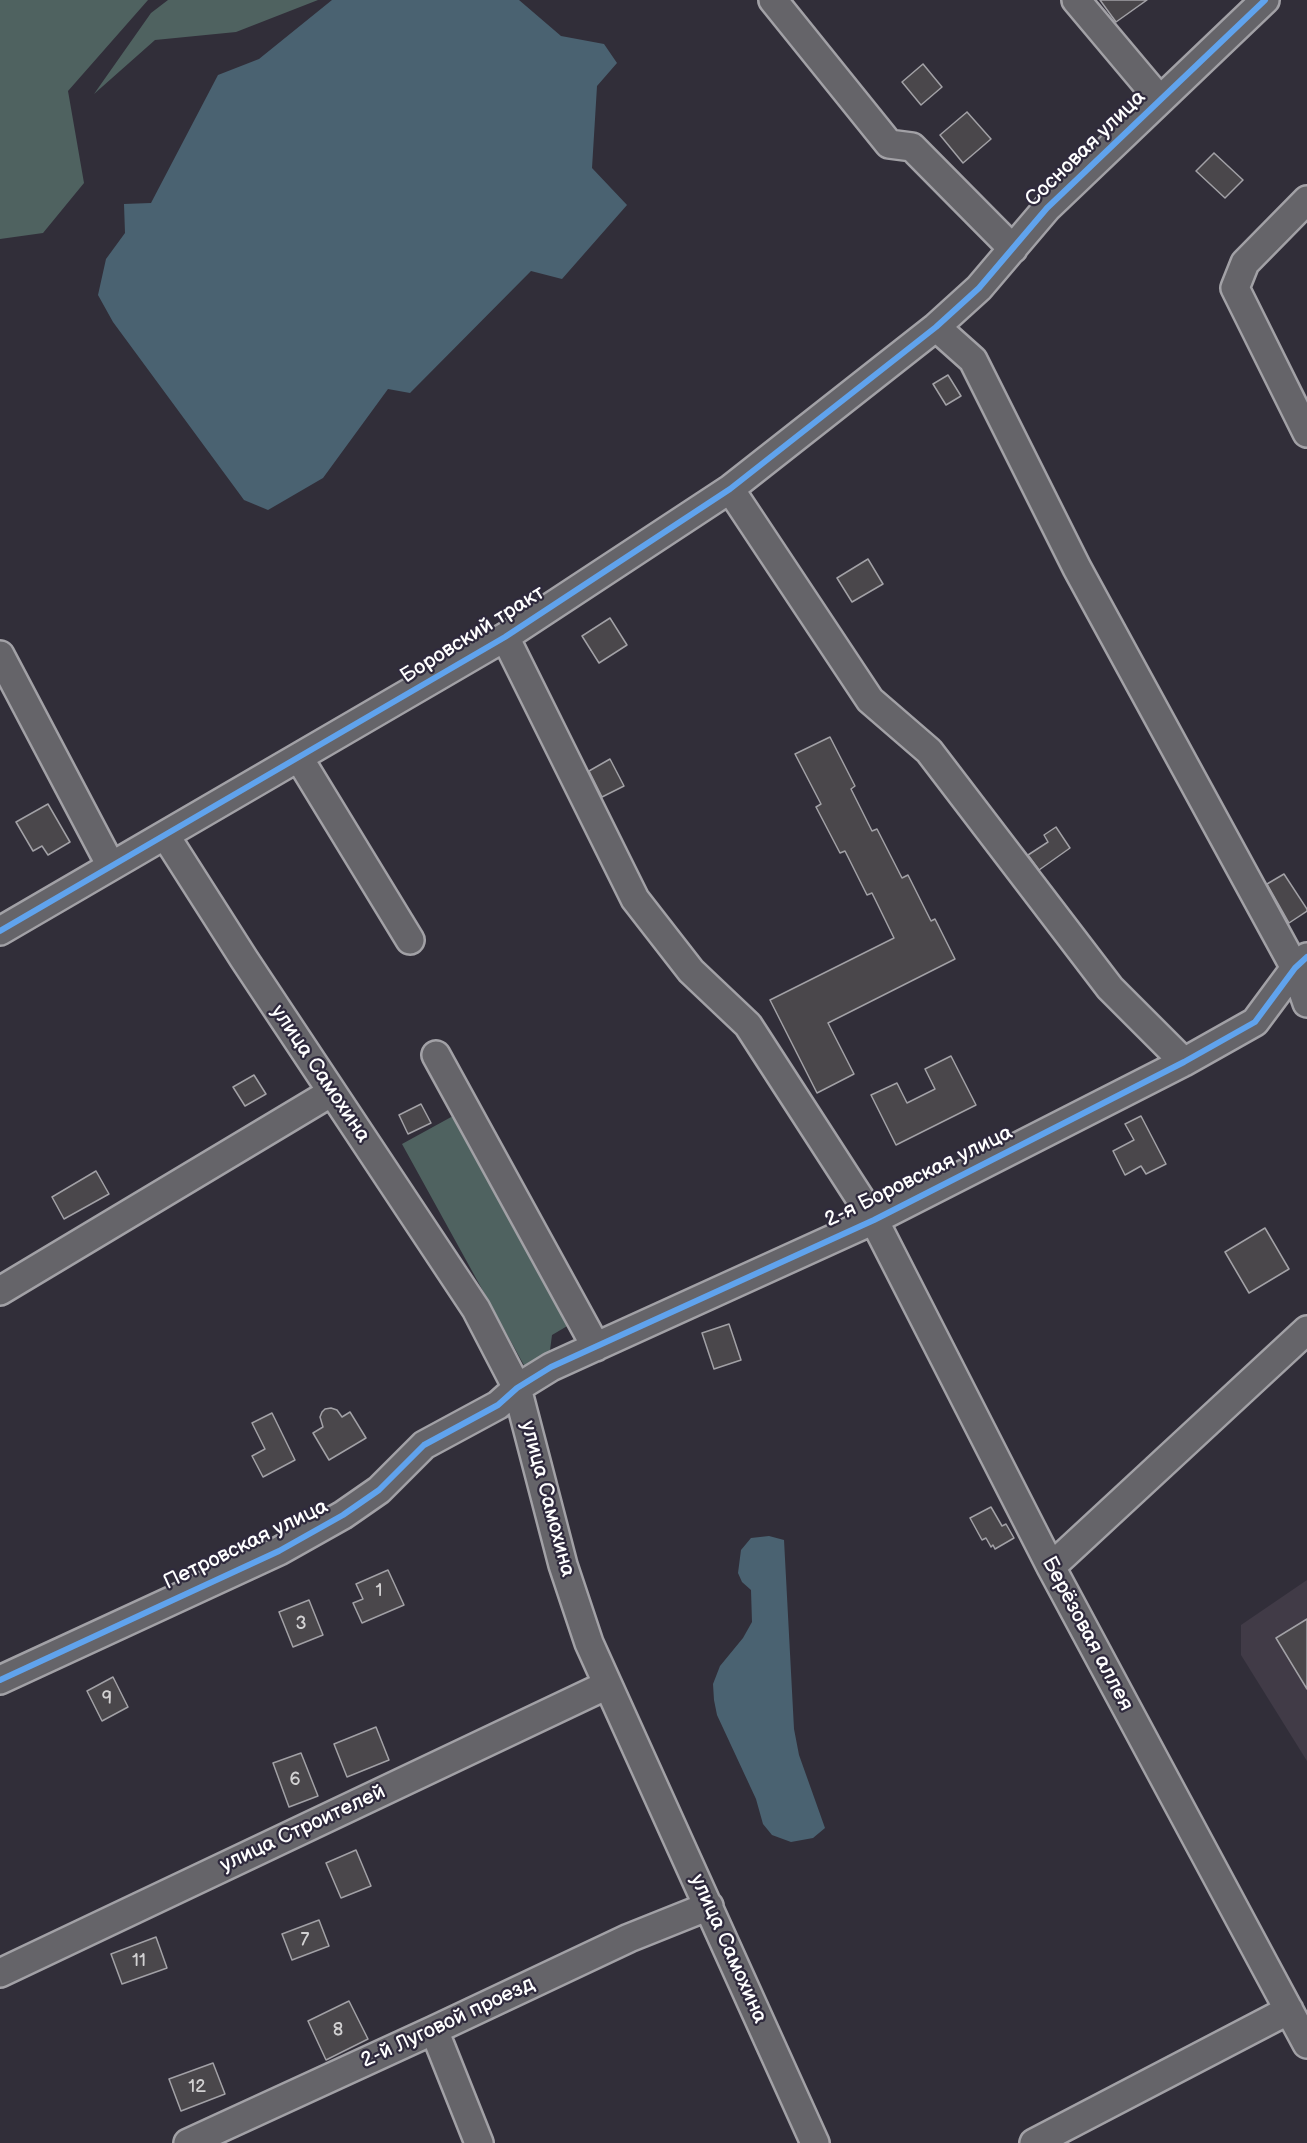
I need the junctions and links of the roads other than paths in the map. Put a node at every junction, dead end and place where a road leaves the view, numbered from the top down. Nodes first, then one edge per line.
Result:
1 (772, 0) edge
2 (1076, 0) edge
3 (1265, 0) edge
4 (1160, 100) junction
5 (1307, 200) edge
6 (1013, 249) junction
7 (936, 327) junction
8 (1307, 433) edge
9 (730, 489) junction
10 (505, 637) junction
11 (0, 655) edge
12 (299, 758) junction
13 (165, 835) junction
14 (111, 866) junction
15 (0, 931) edge
16 (410, 940) dead end
17 (1301, 962) edge
18 (1307, 1003) edge
19 (436, 1055) dead end
20 (1184, 1062) junction
21 (332, 1092) junction
22 (874, 1220) junction
23 (0, 1291) edge
24 (1304, 1340) edge
25 (596, 1347) junction
26 (517, 1388) junction
27 (1051, 1567) junction
28 (0, 1680) edge
29 (607, 1685) junction
30 (709, 1906) junction
31 (0, 1972) edge
32 (1289, 2010) junction
33 (434, 2030) junction
34 (1307, 2044) edge
35 (188, 2143) edge
36 (479, 2143) edge
37 (815, 2143) edge
38 (1034, 2143) edge

1 - 6 street
2 - 4 street
3 - 4 street, Сосновая улица
4 - 6 street, Сосновая улица
5 - 8 street
6 - 7 street, Сосновая улица
7 - 9 street, Боровский тракт
7 - 17 street
9 - 10 street, Боровский тракт
9 - 20 street
10 - 12 street, Боровский тракт
10 - 22 street, Берёзовая аллея
11 - 14 street
12 - 13 street, Боровский тракт
12 - 16 street
13 - 14 street, Боровский тракт
13 - 21 street, улица Самохина
14 - 15 street, Боровский тракт
17 - 18 street
17 - 20 street, 2-я Боровская улица
19 - 25 street
20 - 22 street, 2-я Боровская улица
21 - 23 street
21 - 26 street, улица Самохина
22 - 25 street, 2-я Боровская улица
22 - 27 street, Берёзовая аллея
24 - 27 street
25 - 26 street, 2-я Боровская улица
26 - 28 street, Петровская улица
26 - 29 street, улица Самохина
27 - 32 street, Берёзовая аллея
29 - 30 street, улица Самохина
29 - 31 street, улица Строителей
30 - 33 street, 2-й Луговой проезд
30 - 37 street, улица Самохина
32 - 34 street, Берёзовая аллея
32 - 38 street
33 - 35 street, 2-й Луговой проезд
33 - 36 street

